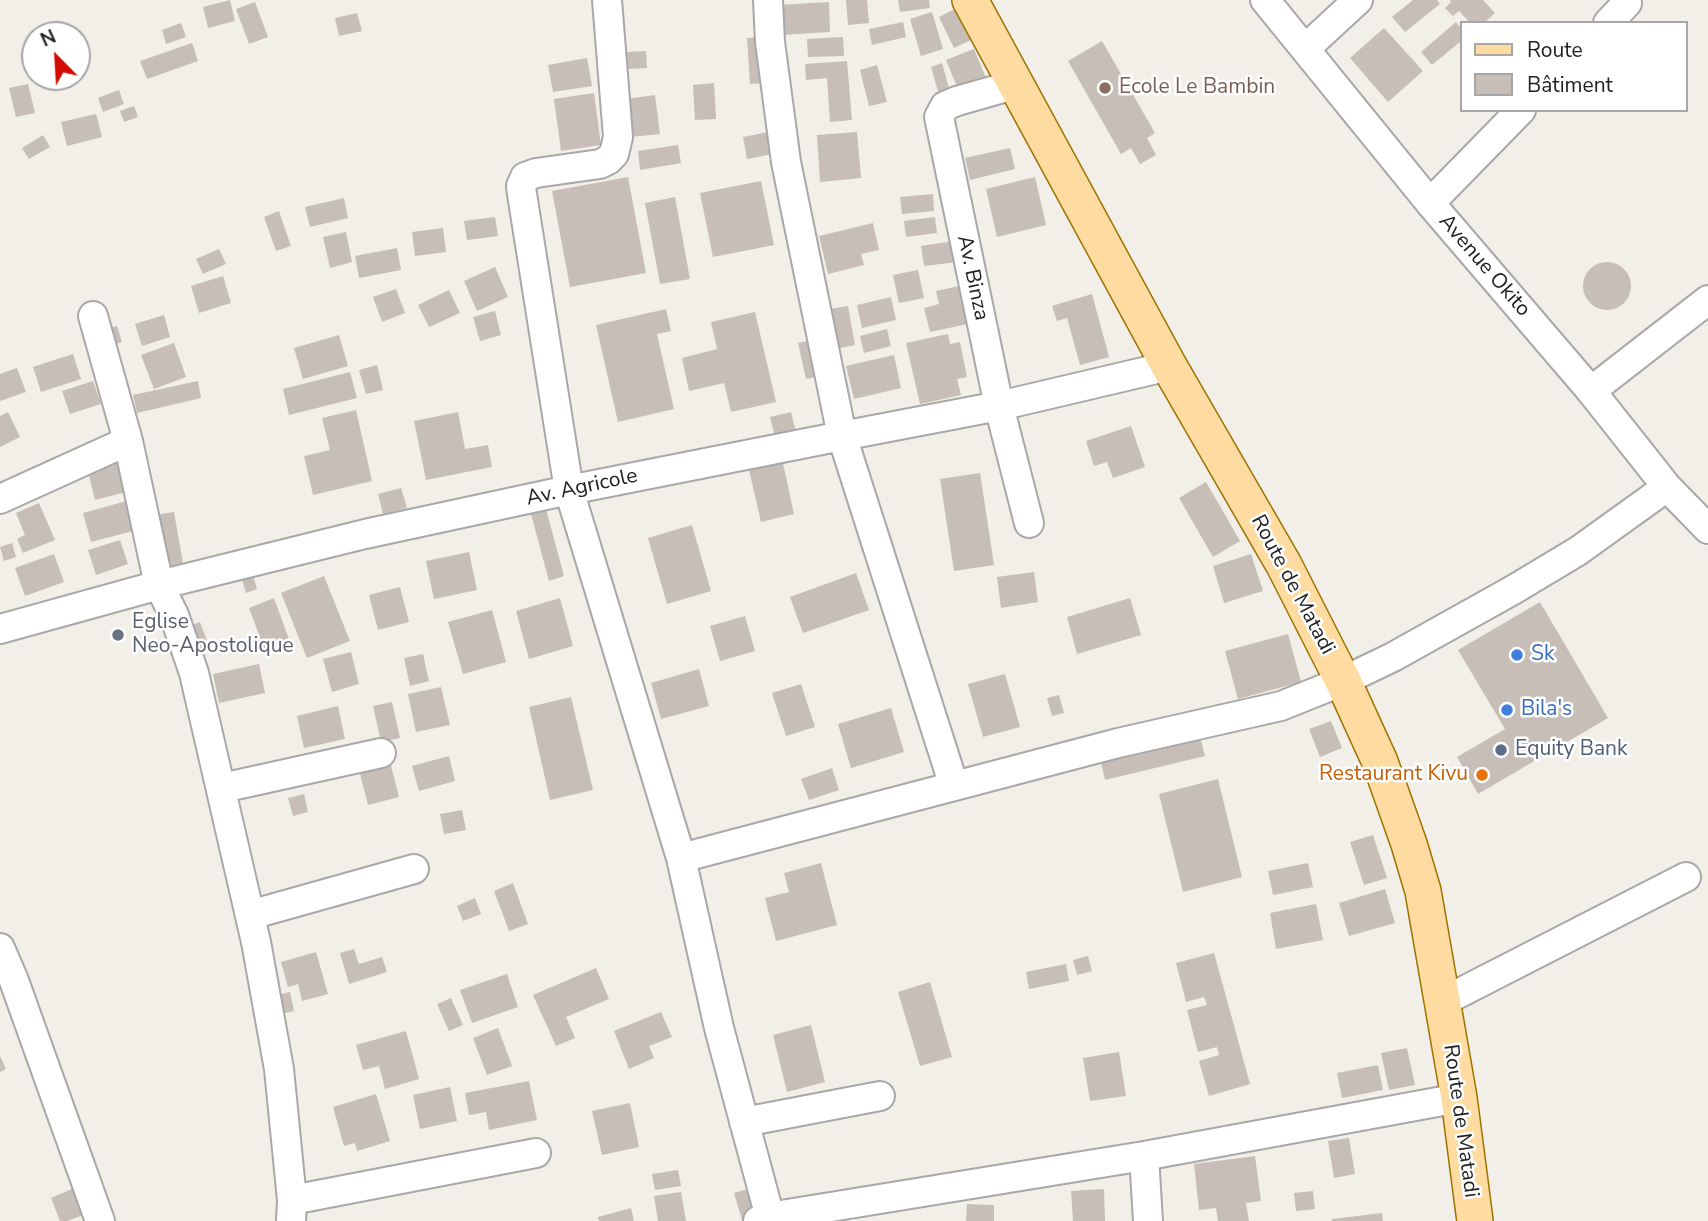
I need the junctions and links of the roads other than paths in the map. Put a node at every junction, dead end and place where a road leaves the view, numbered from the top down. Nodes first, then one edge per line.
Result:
1 (607, 0) edge
2 (768, 0) edge
3 (970, 0) edge
4 (1265, 0) edge
5 (1358, 0) edge
6 (1305, 49) junction
7 (1017, 84) junction
8 (1519, 112) edge
9 (1430, 203) junction
10 (1708, 300) edge
11 (93, 316) dead end
12 (1169, 366) junction
13 (1591, 391) junction
14 (999, 407) junction
15 (842, 436) junction
16 (128, 441) junction
17 (1667, 487) junction
18 (569, 490) junction
19 (0, 499) edge
20 (1030, 523) dead end
21 (1708, 529) edge
22 (159, 585) junction
23 (0, 629) edge
24 (1343, 681) junction
25 (381, 753) dead end
26 (954, 786) junction
27 (222, 788) junction
28 (681, 858) junction
29 (414, 869) dead end
30 (1686, 877) dead end
31 (250, 915) junction
32 (0, 948) edge
33 (1442, 1002) junction
34 (880, 1096) dead end
35 (1459, 1098) junction
36 (744, 1122) junction
37 (536, 1153) dead end
38 (1144, 1156) junction
39 (292, 1210) edge
40 (766, 1220) edge
41 (100, 1221) edge
42 (1148, 1221) edge
43 (1475, 1221) edge

1 - 18 street
2 - 15 street
3 - 7 main road, Route de Matadi
4 - 6 street, Avenue Okito
5 - 6 street
6 - 9 street, Avenue Okito
7 - 12 main road, Route de Matadi
7 - 14 street, Av. Binza
8 - 9 street
9 - 13 street, Avenue Okito
10 - 13 street
11 - 16 street
12 - 14 street, Av. Agricole
12 - 24 main road, Route de Matadi
13 - 17 street, Avenue Okito
14 - 15 street, Av. Agricole
14 - 20 street, Av. Binza
15 - 18 street, Av. Agricole
15 - 26 street
16 - 19 street
16 - 22 street
17 - 21 street, Avenue Okito
17 - 24 street
18 - 22 street, Av. Agricole
18 - 28 street
22 - 23 street, Av. Agricole
22 - 27 street
24 - 26 street
24 - 33 main road, Route de Matadi
25 - 27 street
26 - 28 street
27 - 31 street
28 - 36 street
29 - 31 street
30 - 33 street
31 - 39 street
32 - 41 street
33 - 35 main road, Route de Matadi
34 - 36 street
35 - 38 street
35 - 43 main road, Route de Matadi
36 - 40 street
37 - 39 street
38 - 40 street
38 - 42 street

